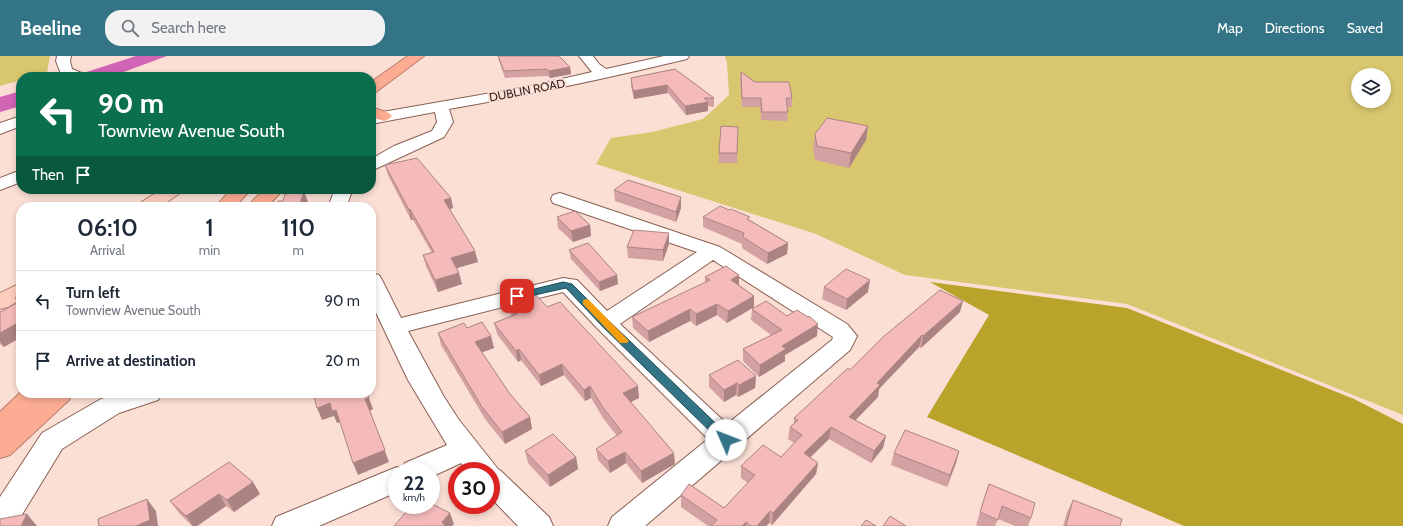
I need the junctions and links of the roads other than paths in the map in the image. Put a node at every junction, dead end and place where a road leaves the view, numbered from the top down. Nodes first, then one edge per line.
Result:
1 (64, 56) edge
2 (399, 56) edge
3 (417, 56) edge
4 (638, 56) edge
5 (682, 56) edge
6 (594, 65) edge
7 (71, 72) edge
8 (376, 72) edge
9 (376, 85) edge
10 (441, 107) junction
11 (376, 116) edge
12 (16, 123) edge
13 (0, 129) edge
14 (376, 163) edge
15 (16, 177) edge
16 (0, 185) edge
17 (166, 194) edge
18 (237, 194) edge
19 (270, 194) edge
20 (560, 199) dead end
21 (154, 202) edge
22 (229, 202) edge
23 (261, 202) edge
24 (713, 251) junction
25 (16, 293) edge
26 (376, 294) edge
27 (0, 302) edge
28 (385, 319) edge
29 (606, 323) junction
30 (16, 396) edge
31 (31, 398) edge
32 (54, 398) edge
33 (133, 398) edge
34 (0, 405) edge
35 (0, 429) edge
36 (726, 440) junction
37 (0, 446) edge
38 (464, 450) junction
39 (436, 462) edge
40 (475, 462) edge
41 (388, 483) edge
42 (500, 488) edge
43 (0, 523) edge
44 (287, 526) edge
45 (538, 526) edge
46 (623, 526) edge

1 - 7 street
2 - 8 highway
3 - 9 highway
4 - 6 street
5 - 6 street, DUBLIN ROAD
6 - 10 street, DUBLIN ROAD
10 - 11 street, DUBLIN ROAD
10 - 14 street
12 - 13 street
15 - 16 street
17 - 21 main road
18 - 22 highway
19 - 23 highway
20 - 24 street
24 - 29 street
24 - 36 street
25 - 27 main road
26 - 28 street
28 - 29 street
28 - 38 street
29 - 36 street
30 - 34 highway
31 - 35 highway
32 - 37 highway
33 - 43 street
36 - 46 street
38 - 39 street
38 - 40 street
41 - 44 street
42 - 45 street

